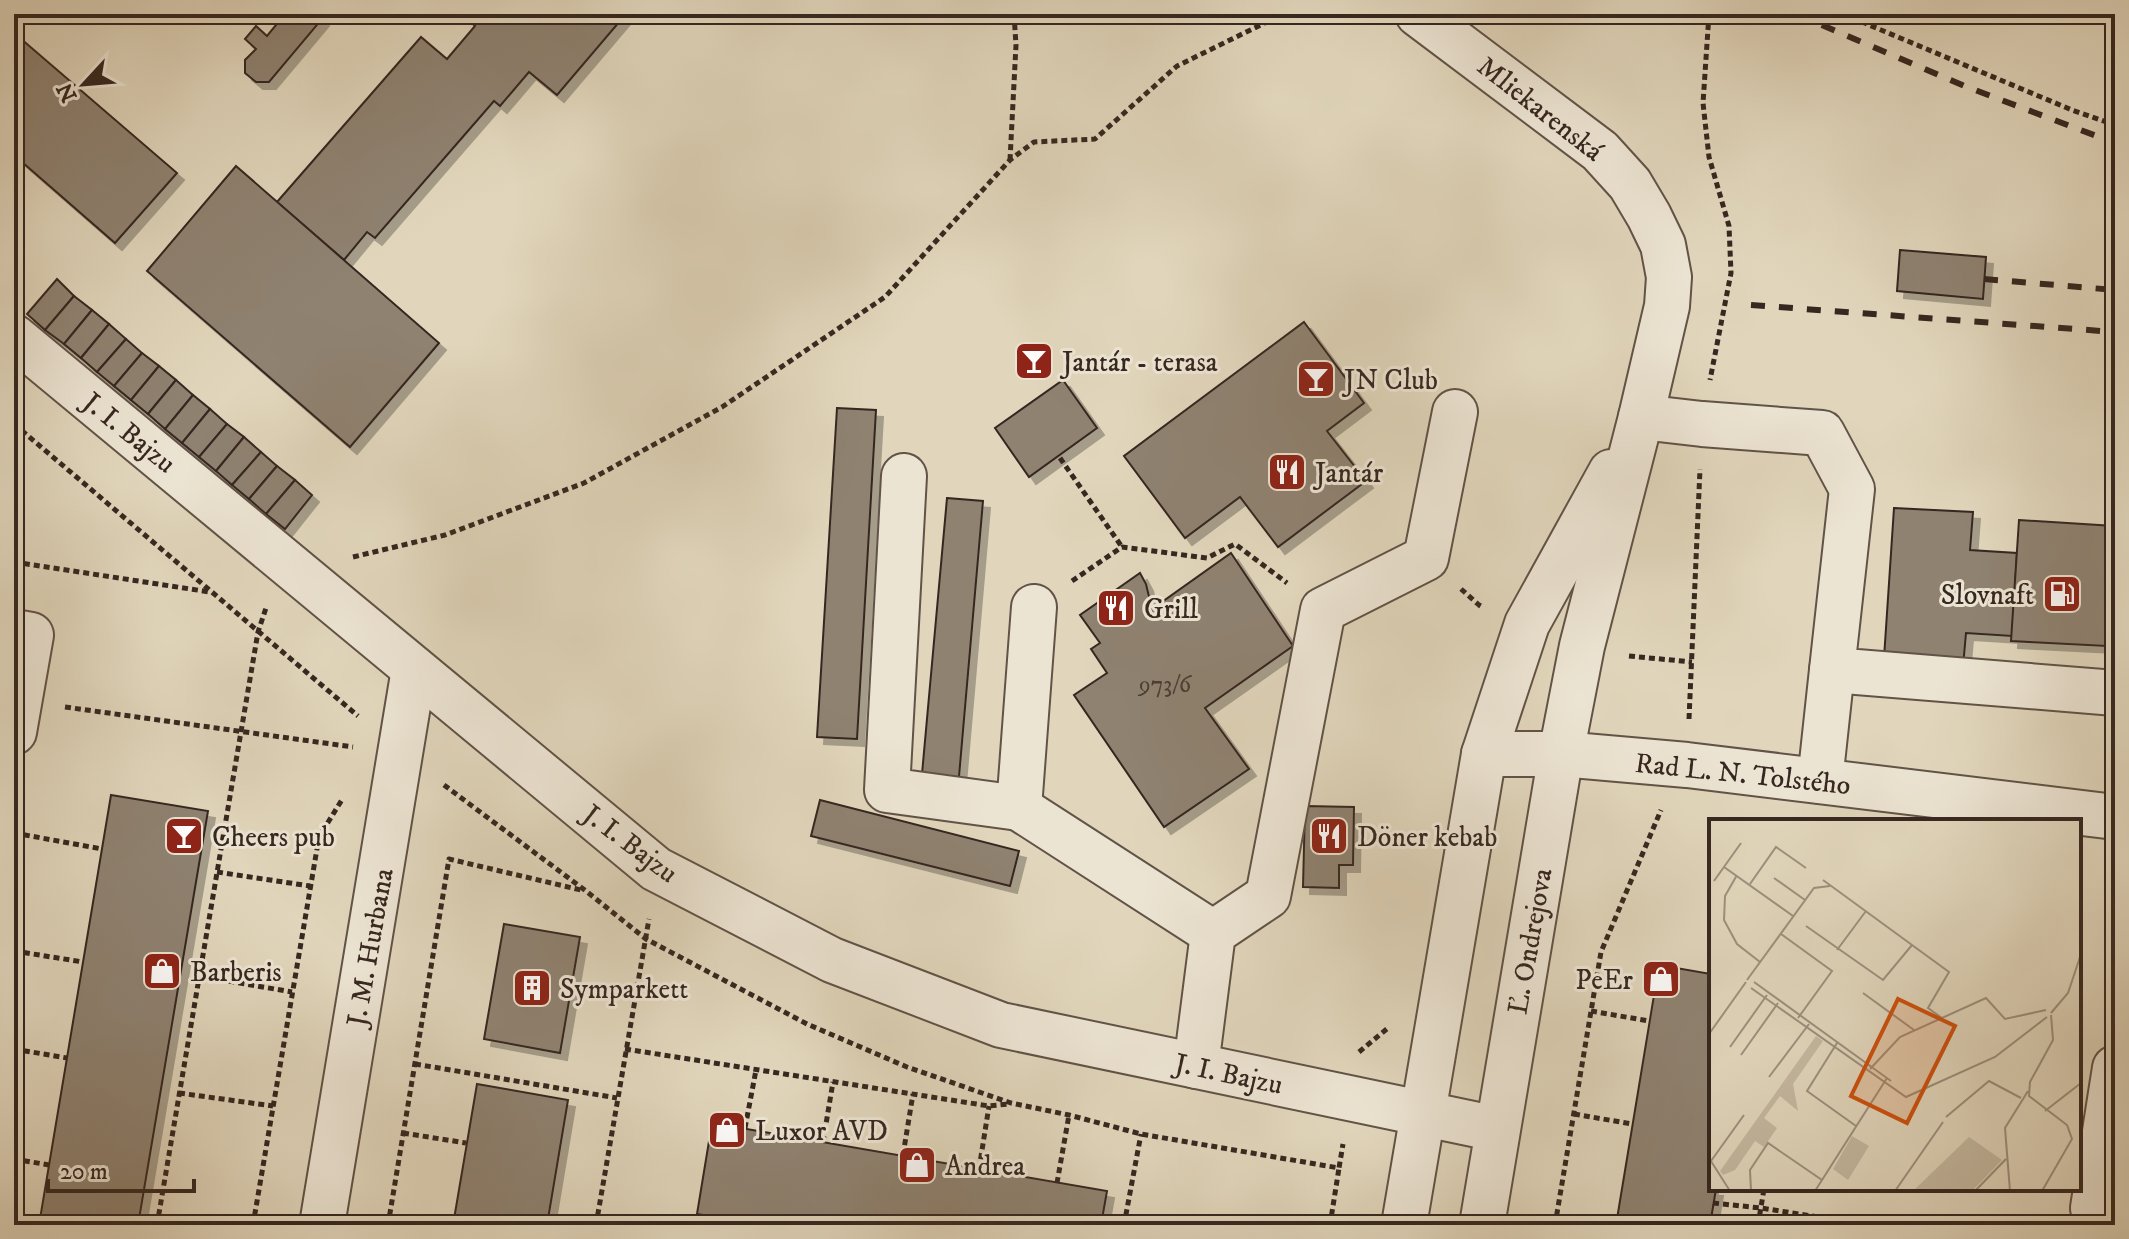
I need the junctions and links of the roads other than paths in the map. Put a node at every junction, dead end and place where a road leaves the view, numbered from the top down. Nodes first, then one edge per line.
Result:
1 (1418, 14) edge
2 (1649, 216) joint
3 (14, 337) edge
4 (1455, 412) dead end
5 (1641, 417) junction
6 (904, 476) dead end
7 (1034, 607) road end
8 (14, 632) edge
9 (414, 669) junction
10 (1832, 670) junction
11 (2115, 693) edge
12 (17, 716) edge
13 (1484, 754) junction
14 (1561, 754) junction
15 (1820, 781) junction
16 (1019, 808) junction
17 (2115, 817) edge
18 (1213, 933) junction
19 (1196, 1066) junction
20 (2115, 1068) edge
21 (1423, 1114) junction
22 (1497, 1129) junction
23 (2093, 1208) dead end
24 (322, 1225) edge
25 (1404, 1225) edge
26 (1482, 1225) edge

1 - 2 street, Mliekarenská
2 - 5 street, Ľ. Ondrejova
3 - 9 street, J. I. Bajzu
4 - 18 street
5 - 10 street
5 - 13 street, Ľ. Ondrejova
5 - 14 street, Ľ. Ondrejova
6 - 16 street
7 - 16 street
8 - 12 street
9 - 19 street, J. I. Bajzu
9 - 24 street, J. M. Hurbana
10 - 11 street
10 - 15 street
13 - 14 street
13 - 21 street, Ľ. Ondrejova
14 - 15 street, Rad L. N. Tolstého
14 - 22 street, Ľ. Ondrejova
15 - 17 street, Rad L. N. Tolstého
16 - 18 street
18 - 19 street
19 - 21 street, J. I. Bajzu
20 - 23 street
21 - 22 street
21 - 25 street, Ľ. Ondrejova
22 - 26 street, Ľ. Ondrejova

